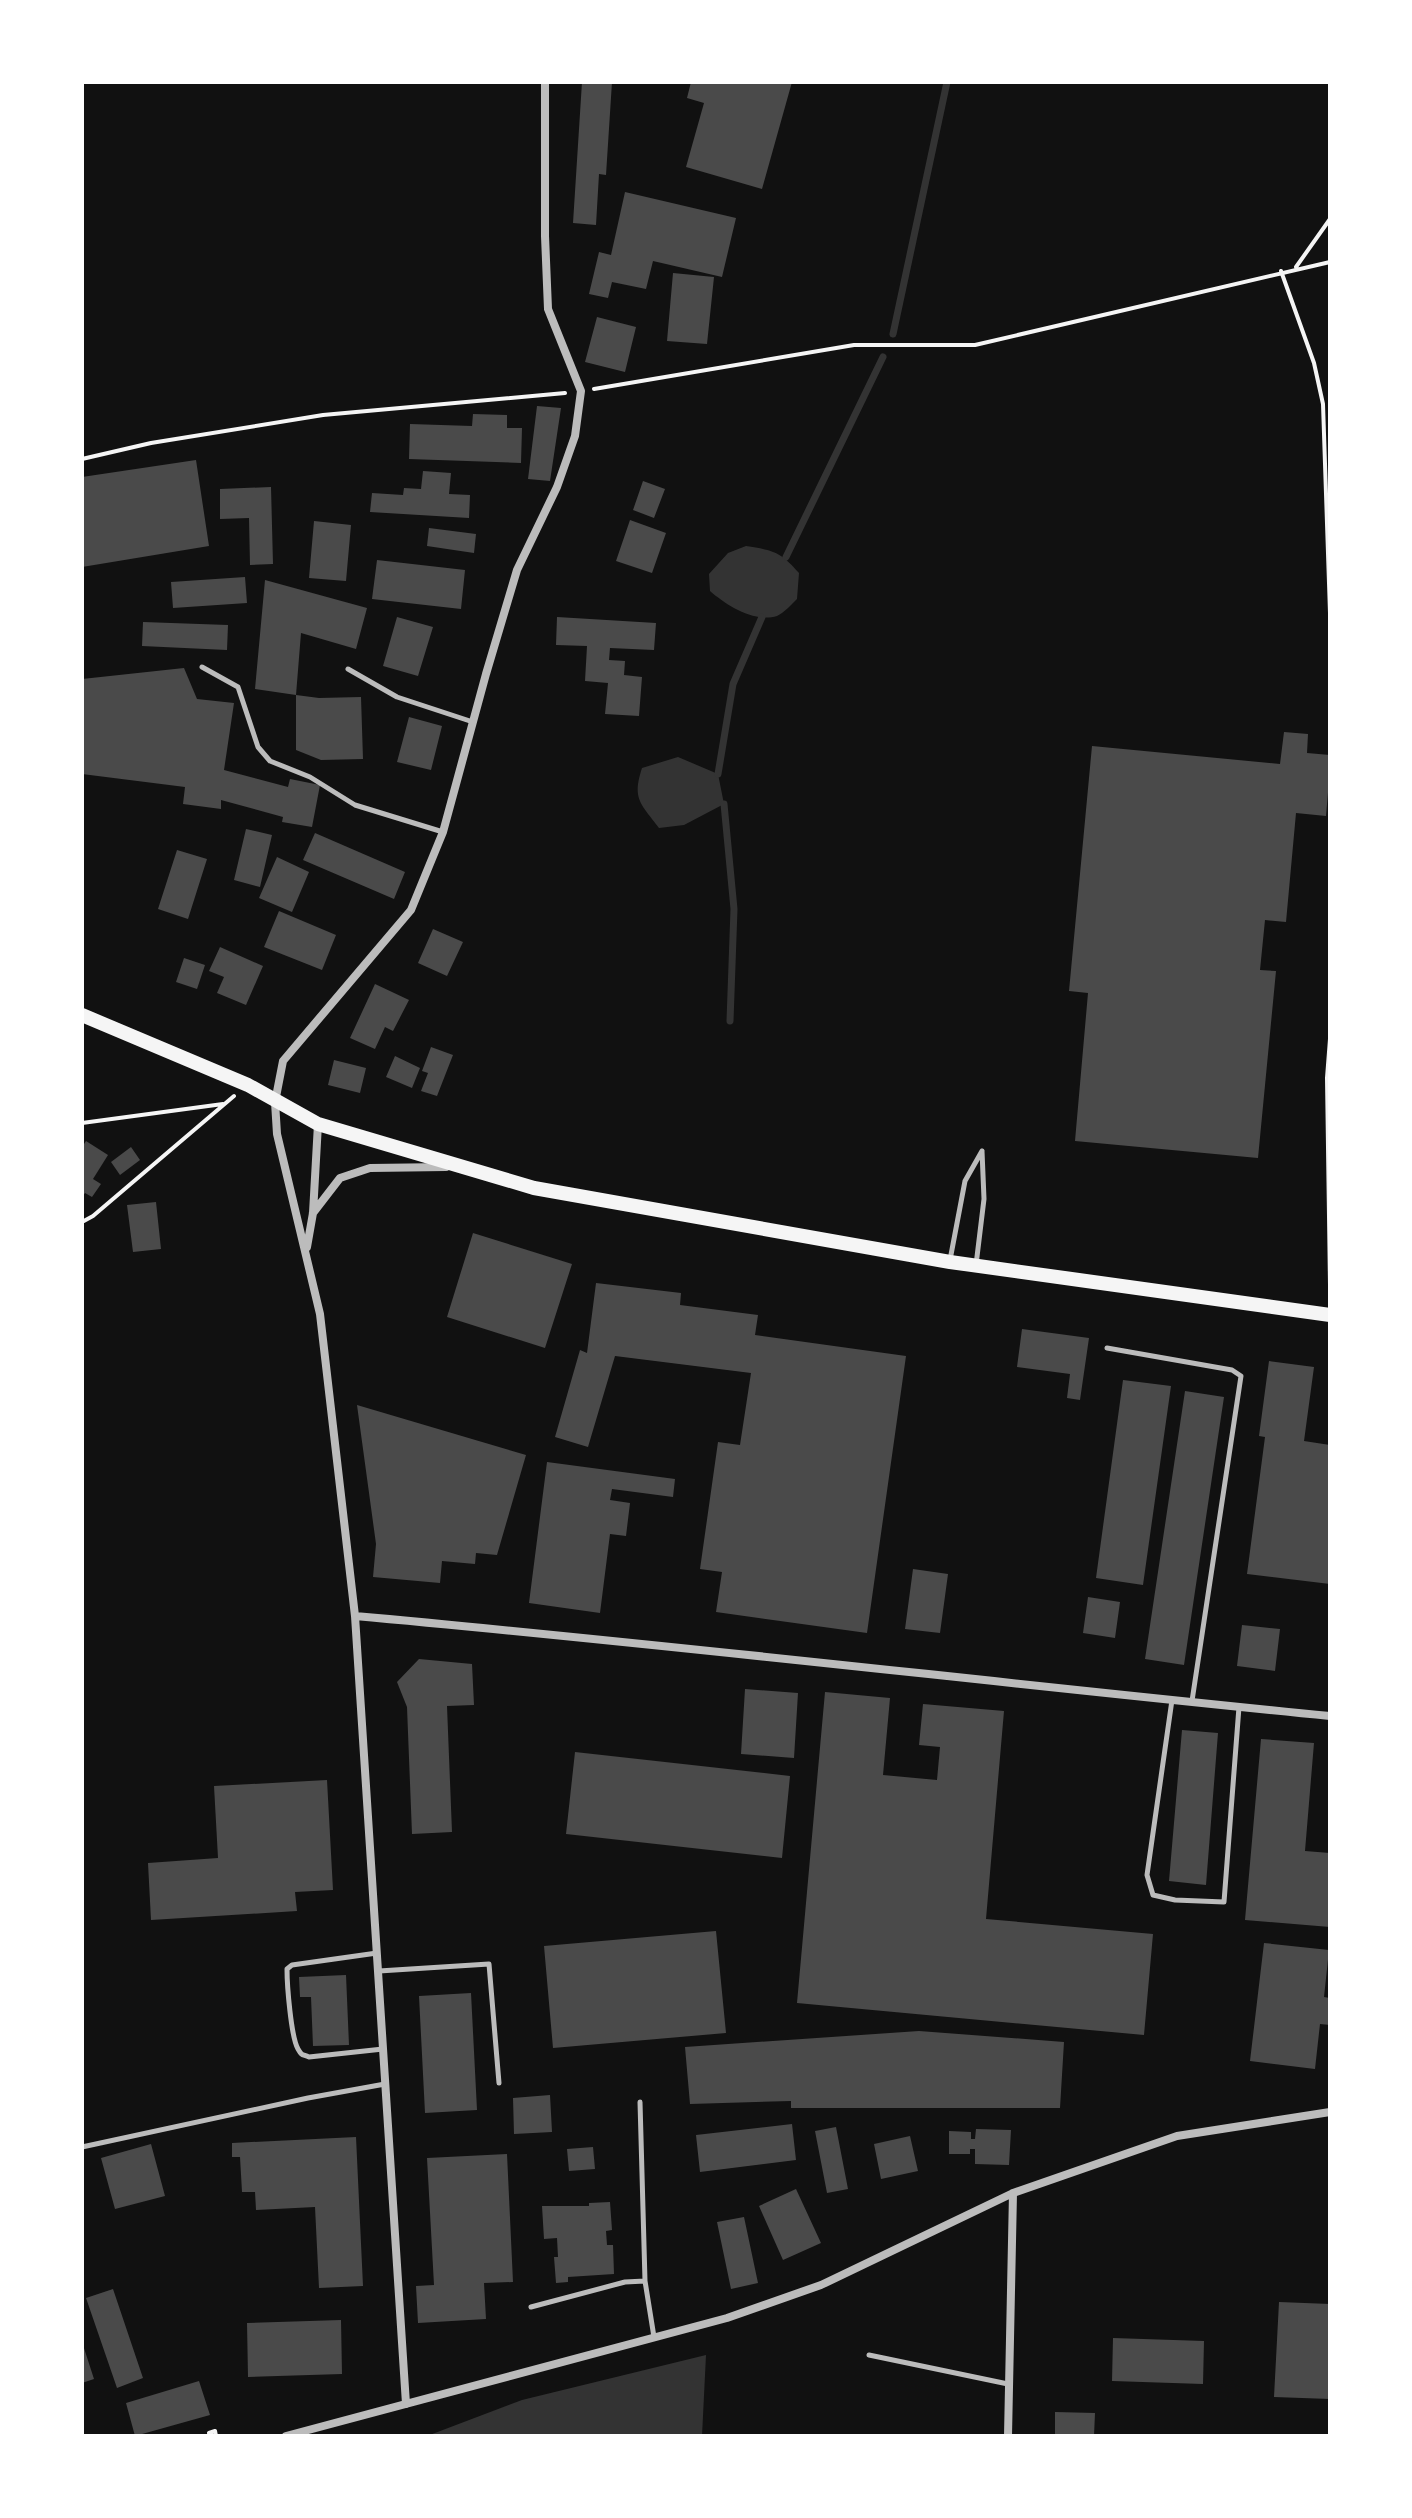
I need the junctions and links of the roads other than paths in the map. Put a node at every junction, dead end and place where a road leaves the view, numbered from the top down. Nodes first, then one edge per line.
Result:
1 (545, 82) edge
2 (202, 667) dead end
3 (348, 669) dead end
4 (473, 722) junction
5 (443, 832) junction
6 (82, 1015) edge
7 (275, 1102) junction
8 (318, 1124) junction
9 (456, 1167) junction
10 (313, 1213) junction
11 (306, 1251) junction
12 (950, 1262) junction
13 (976, 1266) junction
14 (1330, 1315) edge
15 (1107, 1348) dead end
16 (355, 1616) junction
17 (1172, 1700) junction
18 (1192, 1702) junction
19 (1239, 1707) junction
20 (1330, 1716) edge
21 (377, 1953) junction
22 (378, 1971) junction
23 (383, 2049) junction
24 (499, 2083) dead end
25 (385, 2084) junction
26 (640, 2102) dead end
27 (1330, 2112) edge
28 (82, 2147) edge
29 (1013, 2193) junction
30 (645, 2281) junction
31 (531, 2307) dead end
32 (654, 2337) junction
33 (869, 2355) dead end
34 (1009, 2385) junction
35 (406, 2404) junction
36 (286, 2436) edge
37 (1008, 2436) edge

1 - 4 street
2 - 5 lane
3 - 4 lane
4 - 5 street
5 - 7 street
6 - 7 main road
7 - 8 main road
7 - 11 street
8 - 9 main road
8 - 10 street
9 - 10 street
9 - 12 main road
10 - 11 street
11 - 16 street
12 - 13 main road
12 - 13 lane
13 - 14 main road
15 - 18 lane
16 - 17 street
16 - 21 street
17 - 18 street
17 - 19 lane
18 - 19 street
19 - 20 street
21 - 22 street
21 - 23 lane
22 - 23 street
22 - 24 lane
23 - 25 street
25 - 28 lane
25 - 35 street
26 - 30 lane
27 - 29 street
29 - 32 street
29 - 34 street
30 - 31 lane
30 - 32 lane
32 - 35 street
33 - 34 lane
34 - 37 street
35 - 36 street

